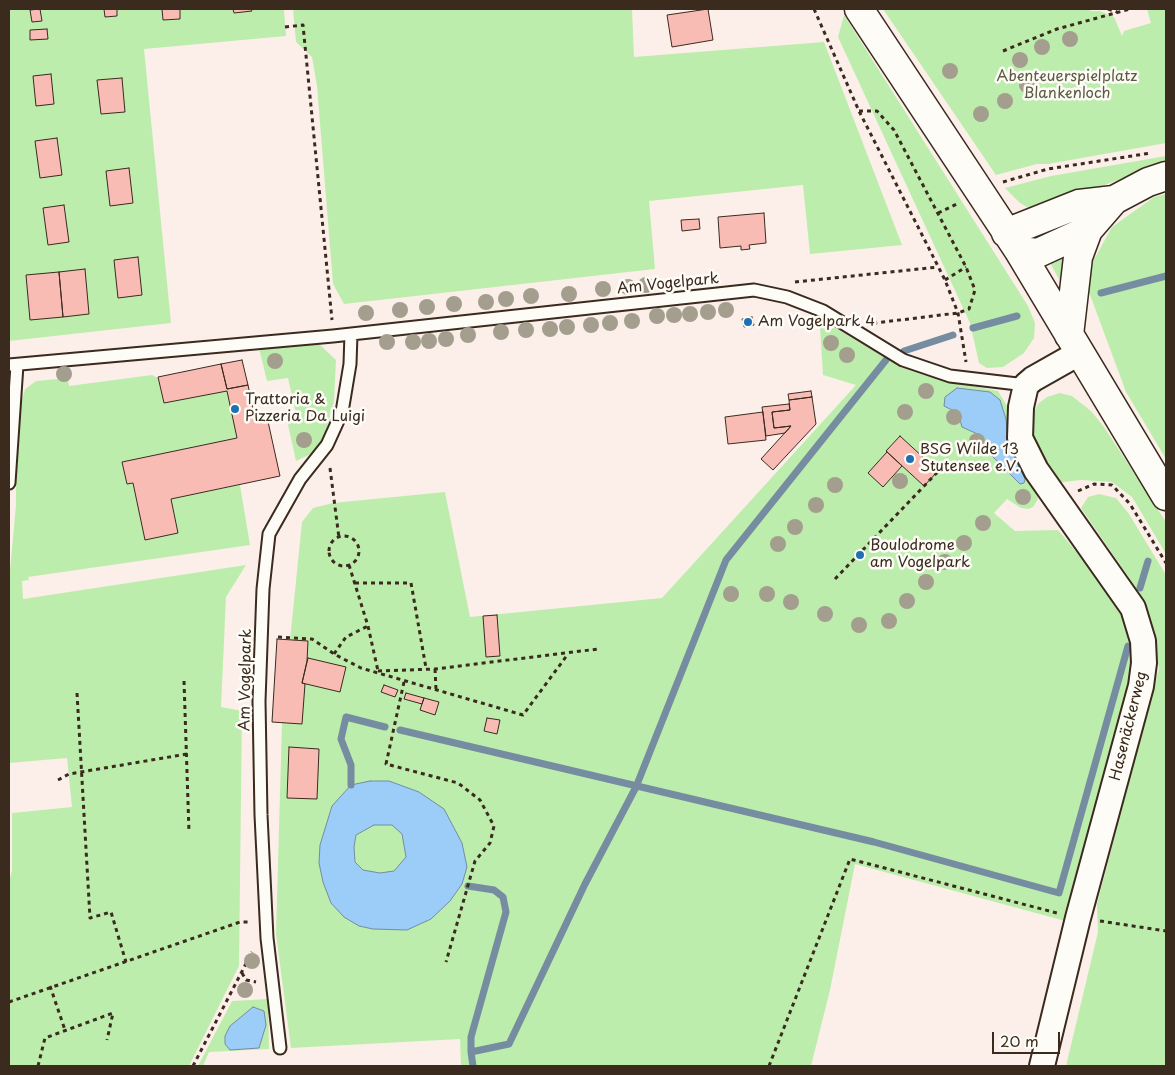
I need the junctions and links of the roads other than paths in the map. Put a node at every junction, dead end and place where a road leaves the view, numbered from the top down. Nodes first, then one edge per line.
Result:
1 (859, 9) edge
2 (1162, 164) edge
3 (1114, 200) junction
4 (1088, 230) junction
5 (1012, 242) junction
6 (351, 334) junction
7 (1074, 344) junction
8 (13, 365) edge
9 (1026, 386) junction
10 (9, 483) edge
11 (1166, 496) edge
12 (280, 1048) dead end
13 (1042, 1066) edge

1 - 5 main road
2 - 3 main road
3 - 4 main road
3 - 5 main road
4 - 5 main road
4 - 7 main road
5 - 7 main road
6 - 8 lane, Am Vogelpark
6 - 9 lane, Am Vogelpark
6 - 12 lane, Am Vogelpark
7 - 9 street
7 - 11 main road
8 - 10 lane
9 - 13 street, Hasenäckerweg

